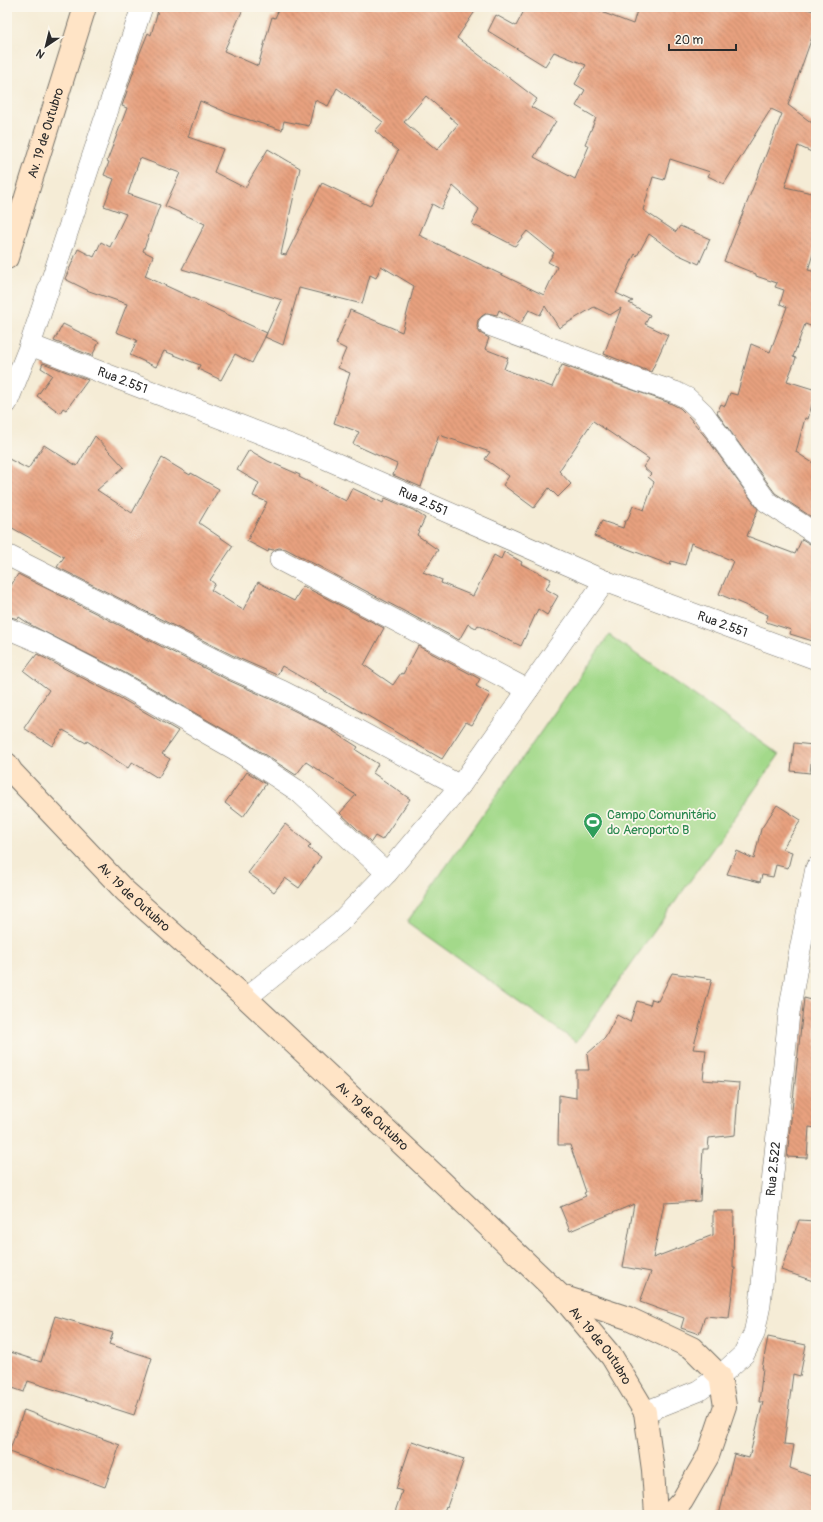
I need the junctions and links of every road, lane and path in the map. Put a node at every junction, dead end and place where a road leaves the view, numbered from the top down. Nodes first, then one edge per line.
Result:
1 (85, 7) edge
2 (142, 7) edge
3 (7, 258) edge
4 (489, 325) dead end
5 (30, 345) junction
6 (7, 403) edge
7 (816, 534) edge
8 (7, 555) edge
9 (280, 560) dead end
10 (605, 581) junction
11 (7, 628) edge
12 (816, 659) edge
13 (528, 690) junction
14 (7, 764) edge
15 (460, 786) junction
16 (816, 868) edge
17 (387, 873) junction
18 (807, 957) edge
19 (246, 998) junction
20 (561, 1296) junction
21 (720, 1376) junction
22 (645, 1412) junction
23 (656, 1515) edge
24 (669, 1515) edge

1 - 3 street, Av. 19 de Outubro
2 - 5 street
4 - 7 street
5 - 6 street
5 - 10 street, Rua 2.551
8 - 15 street
9 - 13 street
10 - 12 street, Rua 2.551
10 - 13 street
11 - 17 street
13 - 15 street
14 - 19 street, Av. 19 de Outubro
15 - 17 street
16 - 18 street, Rua 2.522
17 - 19 street
18 - 21 street, Rua 2.522
19 - 20 street, Av. 19 de Outubro
20 - 21 street
20 - 22 street, Av. 19 de Outubro
21 - 22 street, Rua 2.522
21 - 24 street
22 - 23 street, Av. 19 de Outubro

